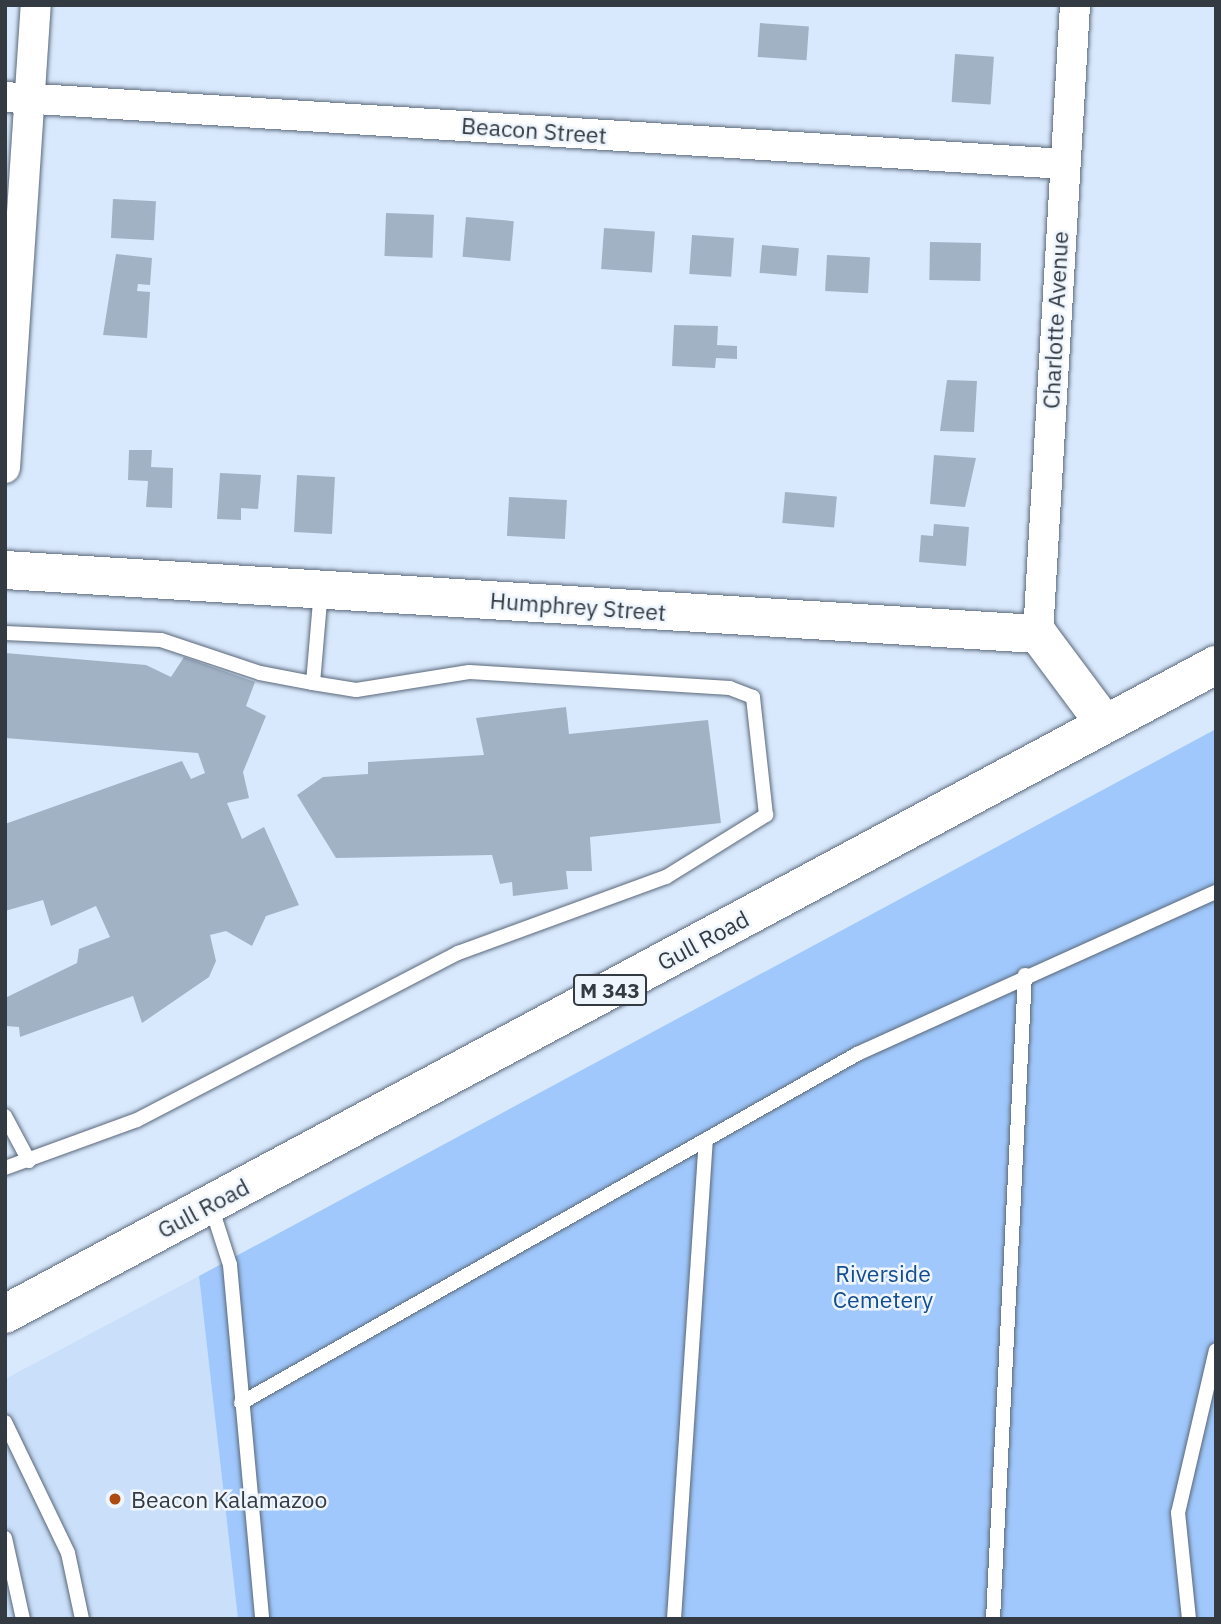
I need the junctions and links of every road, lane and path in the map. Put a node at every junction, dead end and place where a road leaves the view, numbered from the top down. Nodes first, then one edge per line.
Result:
1 (36, 5) edge
2 (1076, 5) edge
3 (17, 98) edge
4 (1063, 164) junction
5 (5, 468) edge
6 (5, 570) edge
7 (321, 590) junction
8 (5, 633) edge
9 (1038, 634) junction
10 (1216, 666) edge
11 (313, 683) junction
12 (1105, 724) junction
13 (1216, 892) edge
14 (1025, 975) junction
15 (5, 1116) edge
16 (706, 1140) junction
17 (29, 1161) junction
18 (5, 1168) edge
19 (210, 1205) junction
20 (5, 1314) edge
21 (1216, 1350) edge
22 (241, 1403) junction
23 (5, 1422) edge
24 (5, 1538) edge
25 (23, 1619) edge
26 (82, 1619) edge
27 (262, 1619) edge
28 (674, 1619) edge
29 (993, 1619) edge
30 (1189, 1619) edge

1 - 3 street
2 - 4 street, Charlotte Avenue
3 - 4 street, Beacon Street
3 - 5 street
4 - 9 street, Charlotte Avenue
6 - 7 main road, Humphrey Street
7 - 9 main road, Humphrey Street
7 - 11 lane
8 - 11 lane
9 - 12 main road
10 - 12 main road, Gull Road / M 343
11 - 17 lane
12 - 19 main road, Gull Road / M 343
13 - 14 lane
14 - 16 lane
14 - 29 lane
15 - 17 lane
16 - 22 lane
16 - 28 lane
17 - 18 lane
19 - 20 main road, Gull Road / M 343
19 - 22 lane
21 - 30 lane
22 - 27 lane
23 - 26 lane
24 - 25 lane

